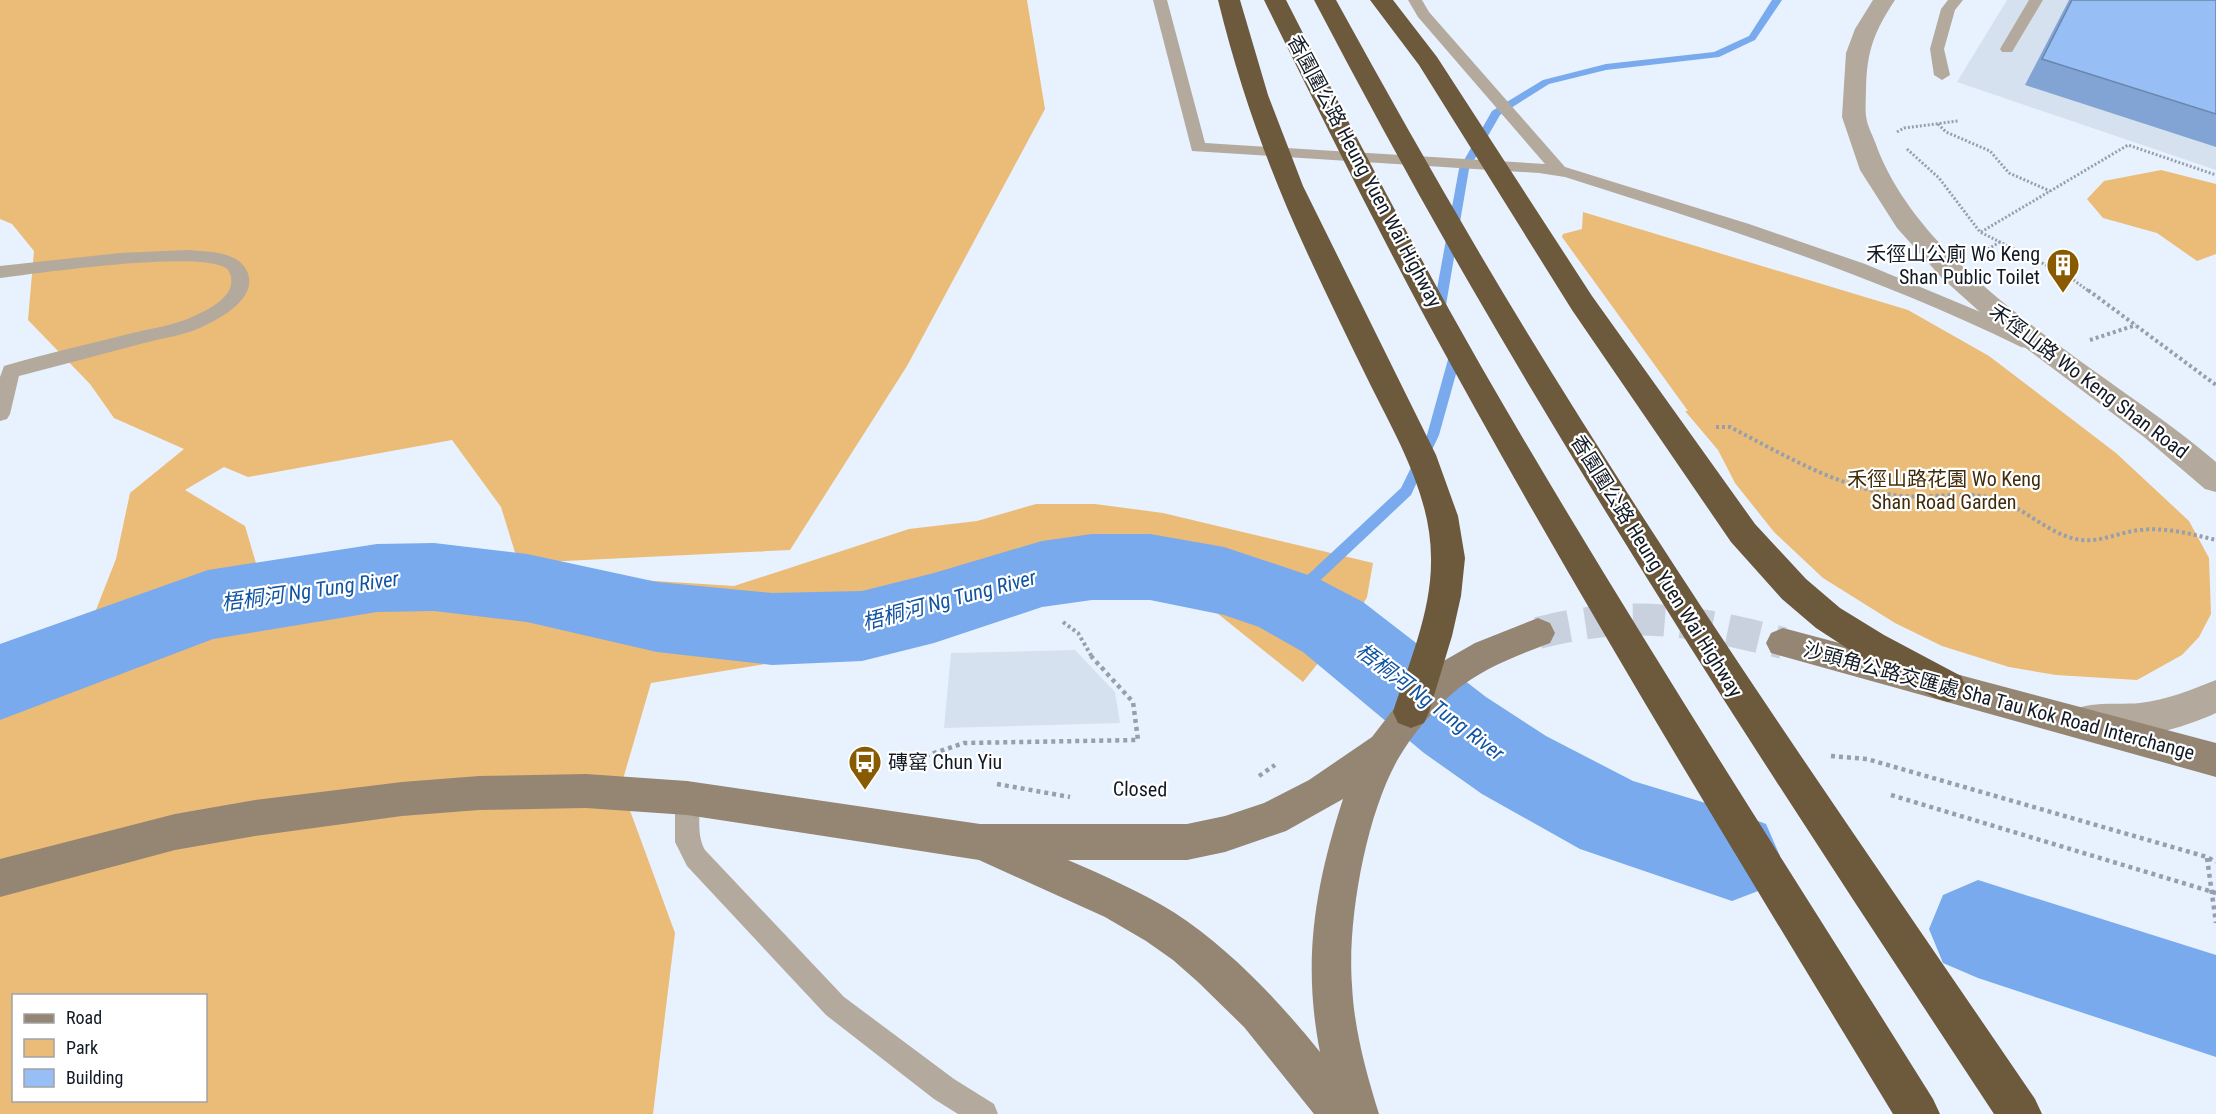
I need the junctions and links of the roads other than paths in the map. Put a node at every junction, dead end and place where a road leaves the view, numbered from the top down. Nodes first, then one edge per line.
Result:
1 (1160, 0) edge
2 (1229, 0) edge
3 (1275, 0) edge
4 (1325, 0) edge
5 (1381, 0) edge
6 (1415, 0) edge
7 (1884, 0) edge
8 (1956, 0) edge
9 (2015, 0) edge
10 (2034, 3) edge
11 (2007, 48) dead end
12 (1942, 75) dead end
13 (1560, 171) junction
14 (0, 272) edge
15 (2069, 366) junction
16 (6, 372) edge
17 (0, 414) edge
18 (2216, 480) edge
19 (1538, 633) tunnel mouth
20 (1783, 643) tunnel mouth
21 (1948, 687) junction
22 (2216, 696) edge
23 (1411, 712) junction
24 (2065, 719) junction
25 (2216, 760) edge
26 (1350, 788) junction
27 (687, 798) junction
28 (980, 842) junction
29 (0, 878) edge
30 (984, 1114) edge
31 (1341, 1114) edge
32 (1357, 1114) edge
33 (1918, 1114) edge
34 (2020, 1114) edge

1 - 13 lane
2 - 23 highway
3 - 33 highway, 香園圍公路 Heung Yuen Wai Highway
4 - 34 highway, 香園圍公路 Heung Yuen Wai Highway
5 - 21 highway
6 - 13 lane
7 - 15 street, 禾徑山路 Wo Keng Shan Road
8 - 12 lane
9 - 10 lane
10 - 11 lane
13 - 15 lane
14 - 16 lane
15 - 18 street, 禾徑山路 Wo Keng Shan Road
16 - 17 lane
19 - 23 main road
20 - 21 main road, 沙頭角公路交匯處 Sha Tau Kok Road Interchange
21 - 24 main road, 沙頭角公路交匯處 Sha Tau Kok Road Interchange
22 - 24 street
23 - 26 main road
24 - 25 main road, 沙頭角公路交匯處 Sha Tau Kok Road Interchange
26 - 28 main road
26 - 32 main road
27 - 28 main road
27 - 29 main road
27 - 30 lane
28 - 31 main road

